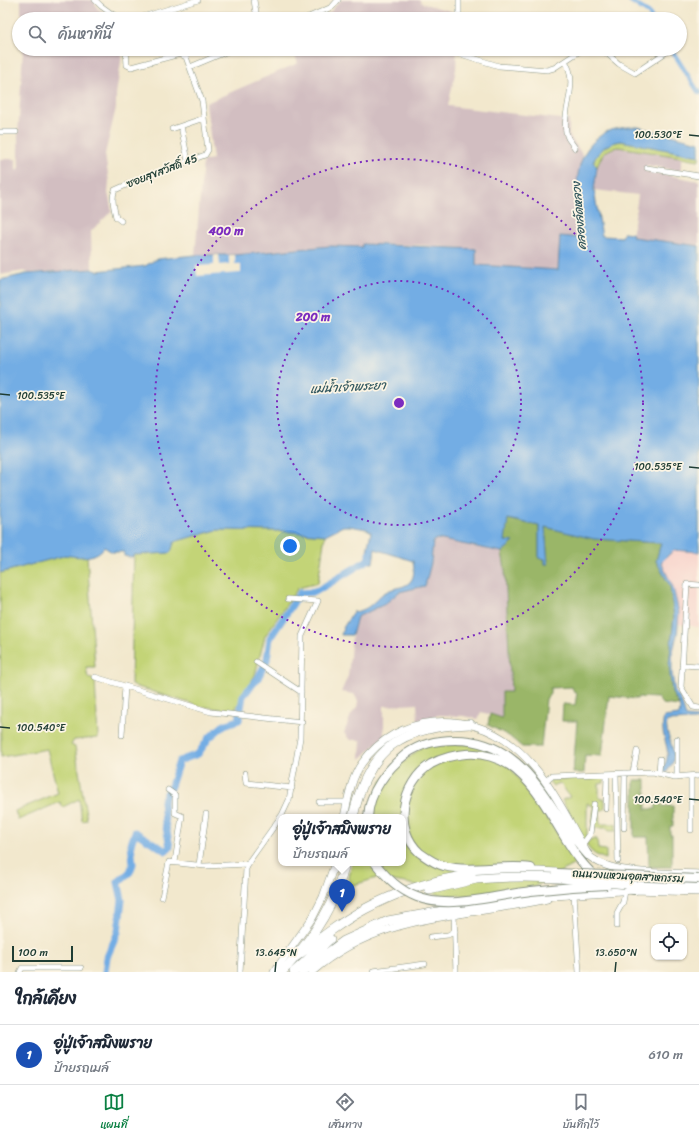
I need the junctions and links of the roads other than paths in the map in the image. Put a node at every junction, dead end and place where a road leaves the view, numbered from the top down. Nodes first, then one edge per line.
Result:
1 (95, 0) edge
2 (198, 0) edge
3 (254, 0) edge
4 (338, 0) edge
5 (459, 0) edge
6 (109, 12) edge
7 (159, 12) edge
8 (255, 12) edge
9 (322, 12) edge
10 (459, 12) edge
11 (126, 56) edge
12 (173, 56) edge
13 (184, 56) edge
14 (216, 56) edge
15 (467, 56) edge
16 (572, 56) edge
17 (610, 56) edge
18 (660, 56) edge
19 (565, 61) junction
20 (190, 67) junction
21 (204, 118) junction
22 (181, 126) junction
23 (172, 129) dead end
24 (0, 132) edge
25 (16, 132) dead end
26 (575, 148) dead end
27 (188, 162) junction
28 (647, 168) dead end
29 (699, 176) edge
30 (121, 221) dead end
31 (699, 585) edge
32 (288, 599) dead end
33 (257, 662) dead end
34 (682, 665) junction
35 (699, 666) edge
36 (95, 677) dead end
37 (125, 686) junction
38 (302, 692) junction
39 (699, 708) edge
40 (302, 722) junction
41 (470, 724) junction
42 (122, 735) dead end
43 (677, 739) dead end
44 (637, 751) dead end
45 (660, 759) dead end
46 (633, 772) junction
47 (659, 772) junction
48 (245, 773) dead end
49 (625, 773) junction
50 (616, 774) junction
51 (607, 775) junction
52 (699, 775) edge
53 (691, 776) junction
54 (677, 777) junction
55 (545, 782) junction
56 (292, 788) junction
57 (171, 792) dead end
58 (319, 802) dead end
59 (348, 802) junction
60 (594, 804) dead end
61 (606, 809) dead end
62 (206, 814) dead end
63 (283, 814) edge
64 (345, 814) edge
65 (354, 814) edge
66 (368, 814) edge
67 (404, 814) edge
68 (278, 821) edge
69 (624, 828) dead end
70 (691, 830) dead end
71 (406, 831) edge
72 (582, 845) junction
73 (588, 855) junction
74 (618, 861) dead end
75 (175, 862) junction
76 (248, 864) junction
77 (199, 865) junction
78 (334, 866) edge
79 (344, 866) edge
80 (378, 866) edge
81 (556, 873) junction
82 (699, 874) edge
83 (699, 879) edge
84 (699, 887) edge
85 (628, 888) junction
86 (699, 892) edge
87 (571, 894) junction
88 (162, 897) dead end
89 (454, 915) junction
90 (617, 926) dead end
91 (455, 931) junction
92 (430, 938) dead end
93 (297, 956) junction
94 (425, 964) dead end
95 (81, 968) dead end
96 (372, 970) dead end
97 (400, 970) edge
98 (276, 971) edge
99 (20, 972) edge
100 (240, 972) edge
101 (294, 972) edge
102 (302, 972) edge
103 (312, 972) edge
104 (456, 972) edge
105 (579, 972) edge

1 - 6 street
2 - 7 street
3 - 8 street
4 - 9 street
5 - 10 street
11 - 12 street, ซอยสุขสวัสดิ์ 45
13 - 20 street, ซอยสุขสวัสดิ์ 45
14 - 20 street
15 - 19 street
16 - 19 street
17 - 18 street
19 - 26 street
20 - 21 street, ซอยสุขสวัสดิ์ 45
21 - 22 street
21 - 27 street, ซอยสุขสวัสดิ์ 45
22 - 23 street
22 - 27 street
24 - 25 street
27 - 30 street, ซอยสุขสวัสดิ์ 45
28 - 29 street
31 - 34 street
32 - 38 street
33 - 38 street
34 - 35 street
34 - 39 street
36 - 37 street
37 - 40 street
37 - 42 street
38 - 40 street
40 - 56 street
41 - 55 street
41 - 59 street
41 - 65 highway
43 - 54 street
44 - 46 street
45 - 47 street
46 - 47 street
46 - 49 street
47 - 54 street
48 - 56 street
49 - 50 street
49 - 69 street
50 - 51 street
50 - 74 street
51 - 55 street
51 - 61 street
52 - 53 street
53 - 54 street
53 - 70 street
55 - 72 street
56 - 63 street
57 - 75 street
58 - 59 street
59 - 64 street
60 - 72 street
62 - 77 street
66 - 73 main road
67 - 85 main road, ถนนวงแหวนอุตสาหกรรม
68 - 76 street
71 - 81 main road, ถนนวงแหวนอุตสาหกรรม
72 - 73 street
73 - 82 street
75 - 77 street
75 - 88 street
76 - 77 street
76 - 100 street
78 - 98 street
79 - 93 highway
80 - 85 main road, bridge
81 - 83 main road, ถนนวงแหวนอุตสาหกรรม, bridge
81 - 93 highway
84 - 85 main road, ถนนวงแหวนอุตสาหกรรม
85 - 86 street
85 - 87 street
85 - 90 street
85 - 101 highway, bridge
87 - 89 street
87 - 102 highway
87 - 105 street
89 - 91 street
89 - 103 street
91 - 92 street
91 - 104 street
93 - 98 highway
94 - 97 street
95 - 99 street
96 - 97 street

